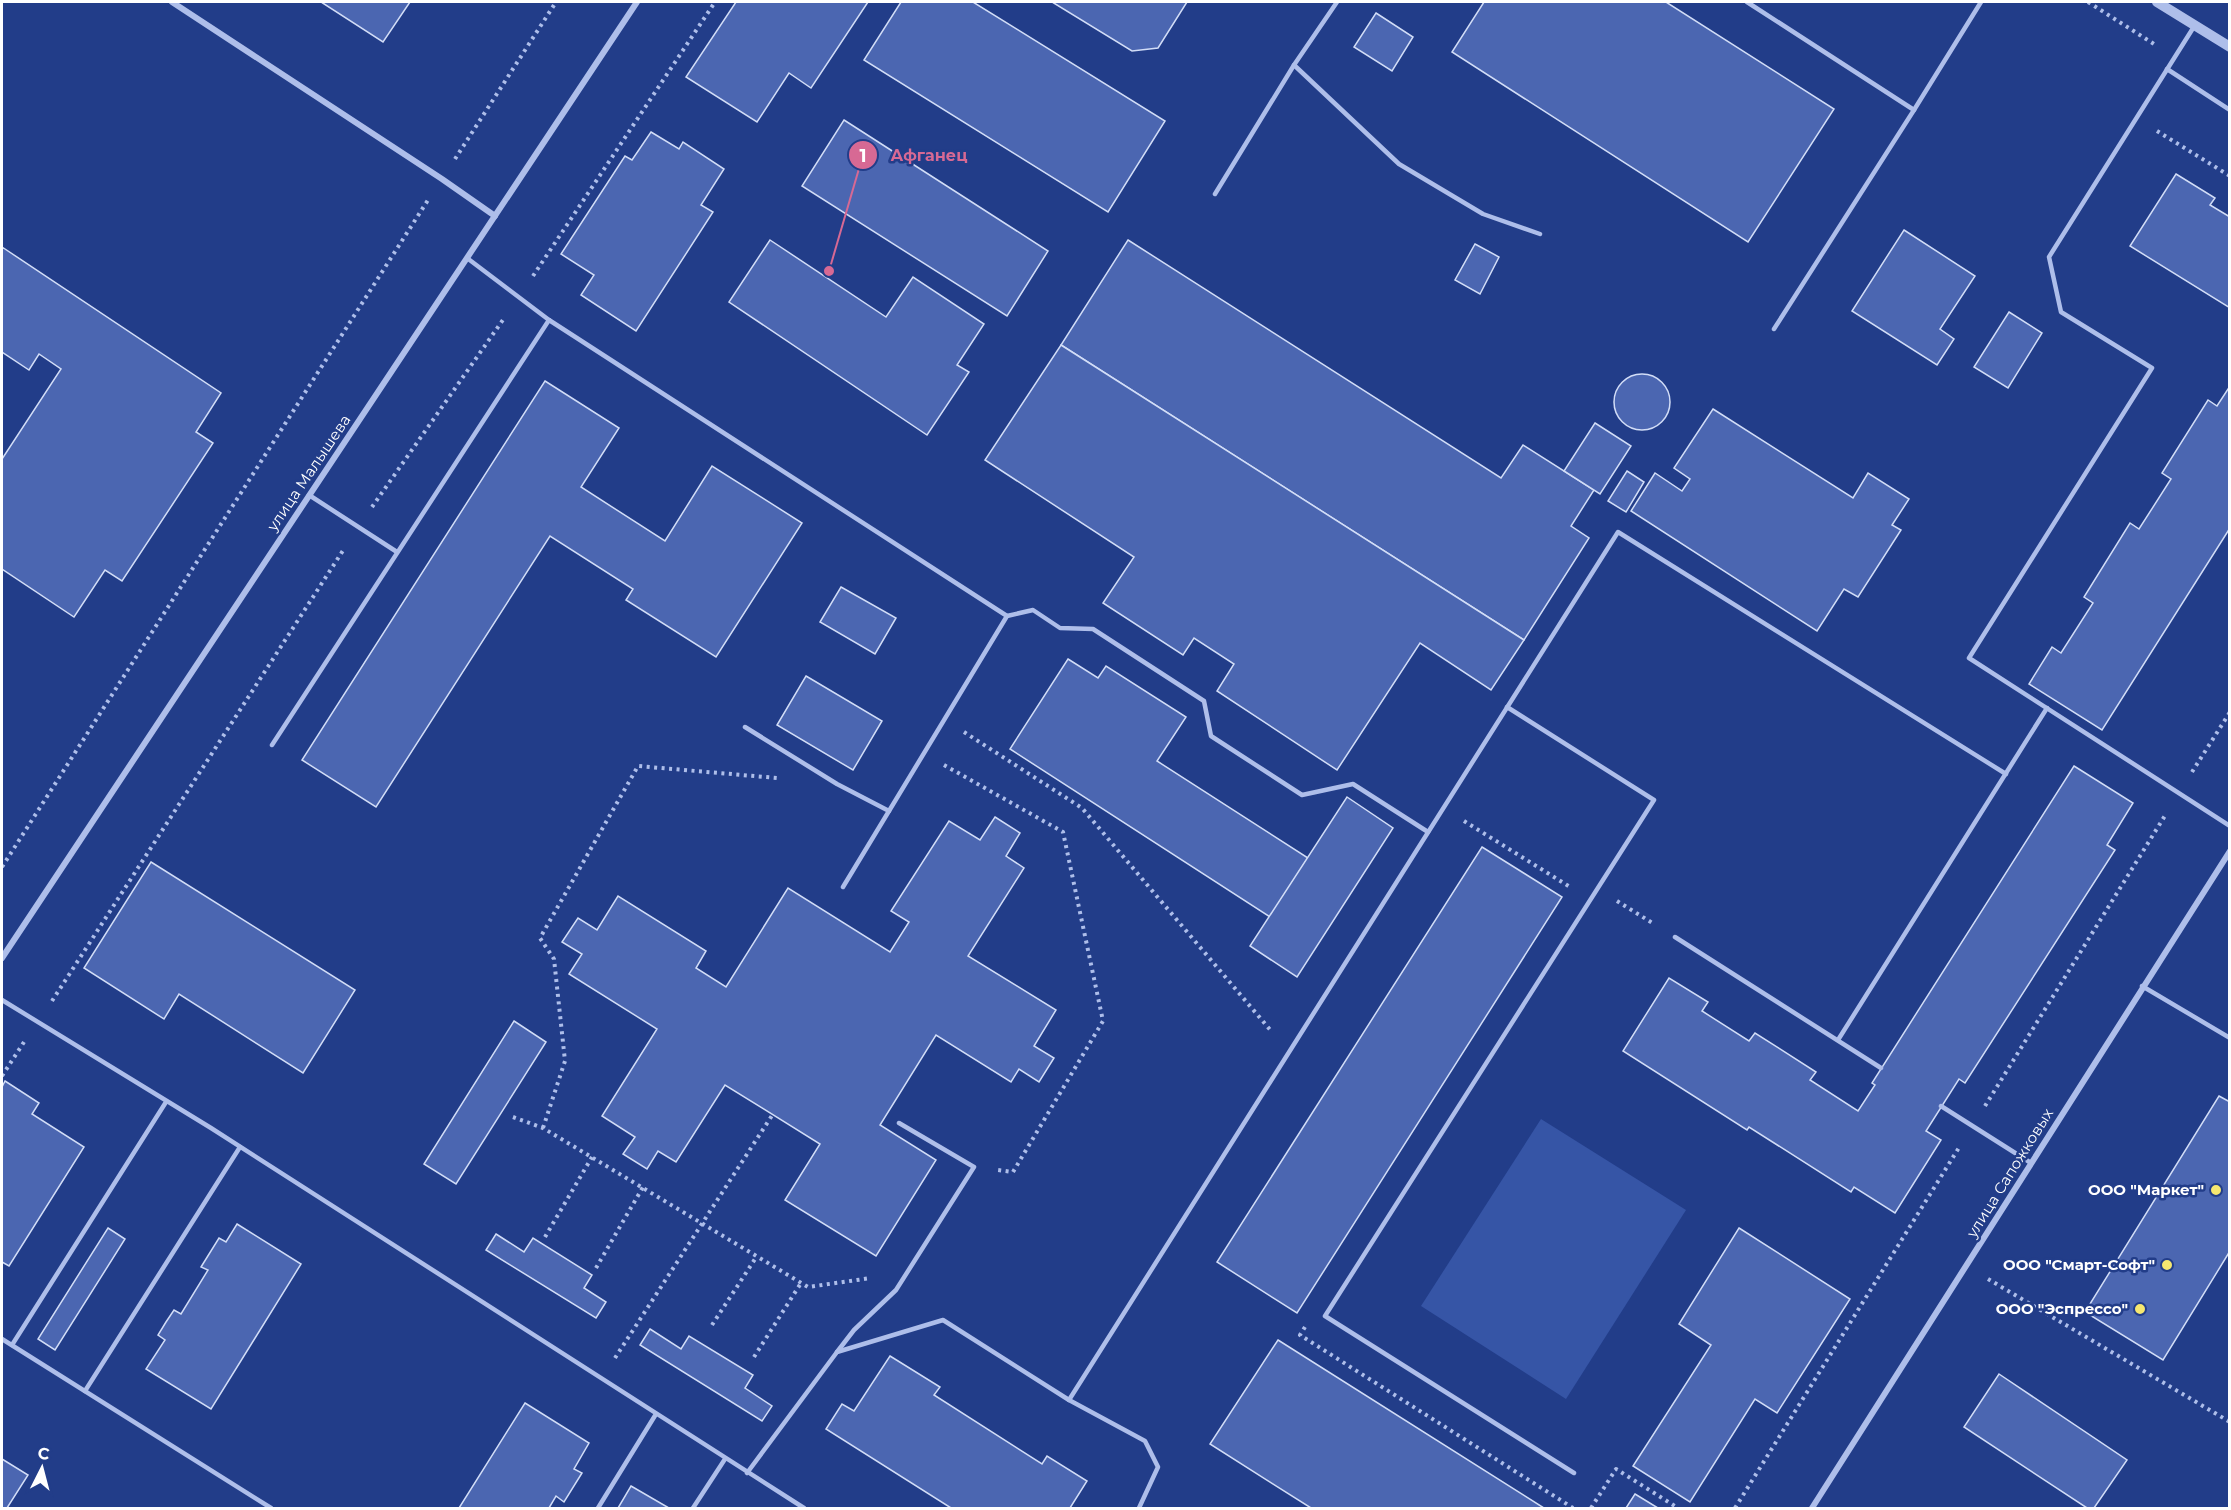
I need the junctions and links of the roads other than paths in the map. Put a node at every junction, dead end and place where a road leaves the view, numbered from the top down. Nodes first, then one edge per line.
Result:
1 (172, 2) edge
2 (637, 2) edge
3 (1337, 2) edge
4 (1747, 2) edge
5 (1981, 2) edge
6 (2157, 2) edge
7 (2195, 25) junction
8 (2229, 47) edge
9 (1294, 65) junction
10 (2167, 69) junction
11 (1914, 110) junction
12 (2229, 110) edge
13 (1215, 194) dead end
14 (495, 216) junction
15 (1539, 234) dead end
16 (467, 258) junction
17 (549, 320) junction
18 (1774, 329) dead end
19 (309, 495) junction
20 (397, 552) junction
21 (1007, 616) junction
22 (1507, 707) junction
23 (2047, 708) junction
24 (745, 727) dead end
25 (272, 745) dead end
26 (2006, 774) junction
27 (889, 812) junction
28 (2229, 826) edge
29 (1428, 832) junction
30 (2229, 851) edge
31 (843, 887) dead end
32 (1675, 938) road end
33 (2, 958) edge
34 (2142, 986) junction
35 (2, 1000) edge
36 (2229, 1038) edge
37 (1838, 1040) junction
38 (1881, 1068) dead end
39 (166, 1102) junction
40 (1941, 1106) dead end
41 (899, 1123) dead end
42 (240, 1147) junction
43 (2031, 1163) junction
44 (2, 1339) edge
45 (12, 1345) junction
46 (837, 1352) junction
47 (85, 1391) junction
48 (1069, 1400) junction
49 (656, 1414) junction
50 (725, 1459) junction
51 (747, 1473) junction
52 (1574, 1473) dead end
53 (271, 1509) edge
54 (598, 1509) edge
55 (693, 1509) edge
56 (804, 1509) edge
57 (1139, 1509) edge
58 (1812, 1509) edge

1 - 14 street
2 - 14 street, улица Малышева
3 - 9 lane
4 - 11 lane
5 - 11 lane
6 - 7 street
7 - 8 street
7 - 10 lane
9 - 13 lane
9 - 15 lane
10 - 12 lane
10 - 23 lane
11 - 18 lane
14 - 16 street, улица Малышева
16 - 17 lane
16 - 19 street, улица Малышева
17 - 20 lane
17 - 21 lane
19 - 20 lane
19 - 33 street, улица Малышева
20 - 25 lane
21 - 27 lane
21 - 29 lane
22 - 26 lane
22 - 29 lane
22 - 52 lane
23 - 26 lane
23 - 28 lane
24 - 27 lane
26 - 37 lane
27 - 31 lane
29 - 48 lane
30 - 34 street, улица Сапожковых
32 - 37 lane
34 - 36 lane
34 - 43 street, улица Сапожковых
35 - 39 lane
37 - 38 lane
39 - 42 lane
39 - 45 lane
40 - 43 lane
41 - 46 lane
42 - 47 lane
42 - 49 lane
43 - 58 street, улица Сапожковых
44 - 45 lane
45 - 47 lane
46 - 48 lane
46 - 51 lane
47 - 53 lane
48 - 57 lane
49 - 50 lane
49 - 54 lane
50 - 51 lane
50 - 55 lane
51 - 56 lane

